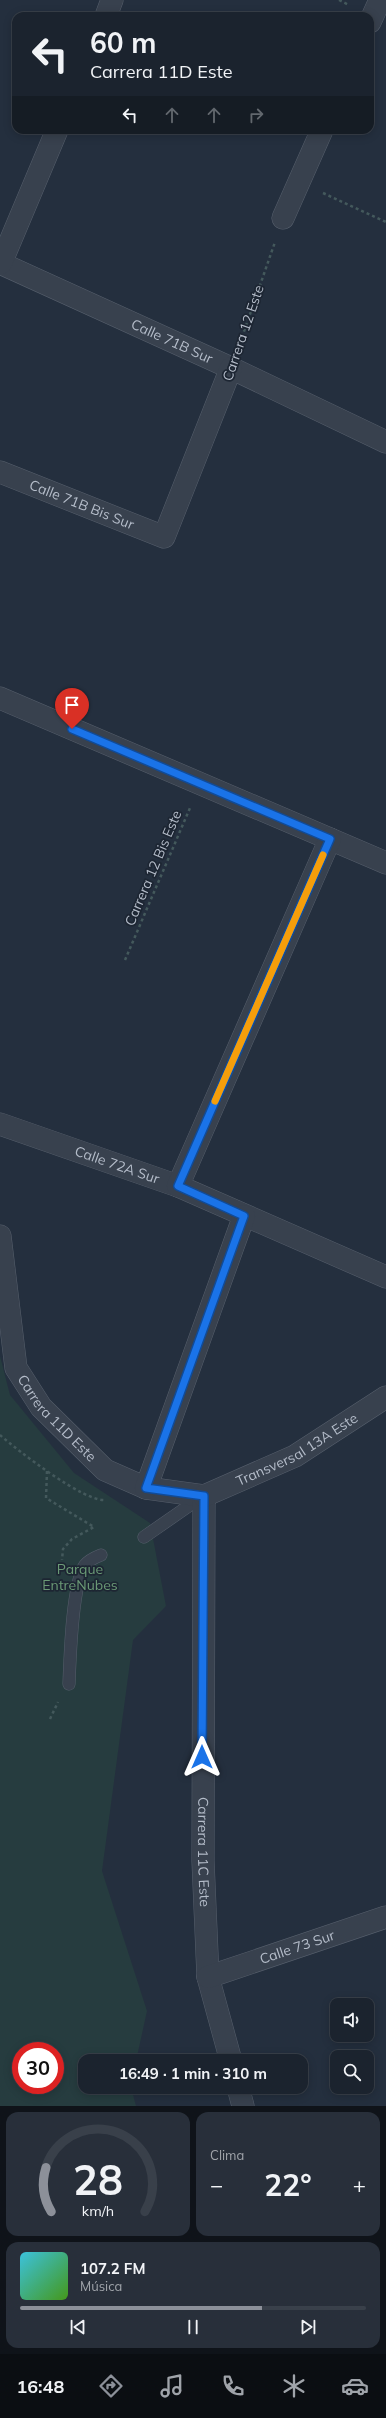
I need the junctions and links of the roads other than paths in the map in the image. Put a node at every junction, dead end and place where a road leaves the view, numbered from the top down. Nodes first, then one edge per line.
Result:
1 (112, 0) edge
2 (108, 12) edge
3 (55, 134) edge
4 (320, 134) edge
5 (283, 218) road end
6 (0, 263) edge
7 (231, 368) junction
8 (386, 442) edge
9 (0, 472) edge
10 (164, 537) joint
11 (0, 698) edge
12 (330, 839) junction
13 (386, 863) edge
14 (0, 1124) edge
15 (178, 1186) junction
16 (244, 1216) junction
17 (0, 1236) edge
18 (386, 1277) edge
19 (386, 1397) edge
20 (146, 1488) junction
21 (204, 1496) junction
22 (144, 1537) dead end
23 (101, 1555) dead end
24 (69, 1684) dead end
25 (386, 1917) edge
26 (208, 1976) junction
27 (229, 2054) edge
28 (240, 2094) edge
29 (243, 2106) edge

1 - 2 street
3 - 6 street
4 - 5 street
6 - 7 street, Calle 71B Sur
7 - 8 street, Calle 71B Sur
7 - 10 street, Carrera 12 Este
9 - 10 street, Calle 71B Bis Sur
11 - 12 street
12 - 13 street
12 - 15 street
14 - 15 street, Calle 72A Sur
15 - 16 street, Calle 72A Sur
16 - 18 street, Calle 72A Sur
16 - 20 street
17 - 20 street, Carrera 11D Este
19 - 21 street, Transversal 13A Este
20 - 21 street, Carrera 11D Este
21 - 22 lane
21 - 26 street, Carrera 11C Este
23 - 24 lane
25 - 26 street, Calle 73 Sur
26 - 27 street, Carrera 11C Este
28 - 29 street

